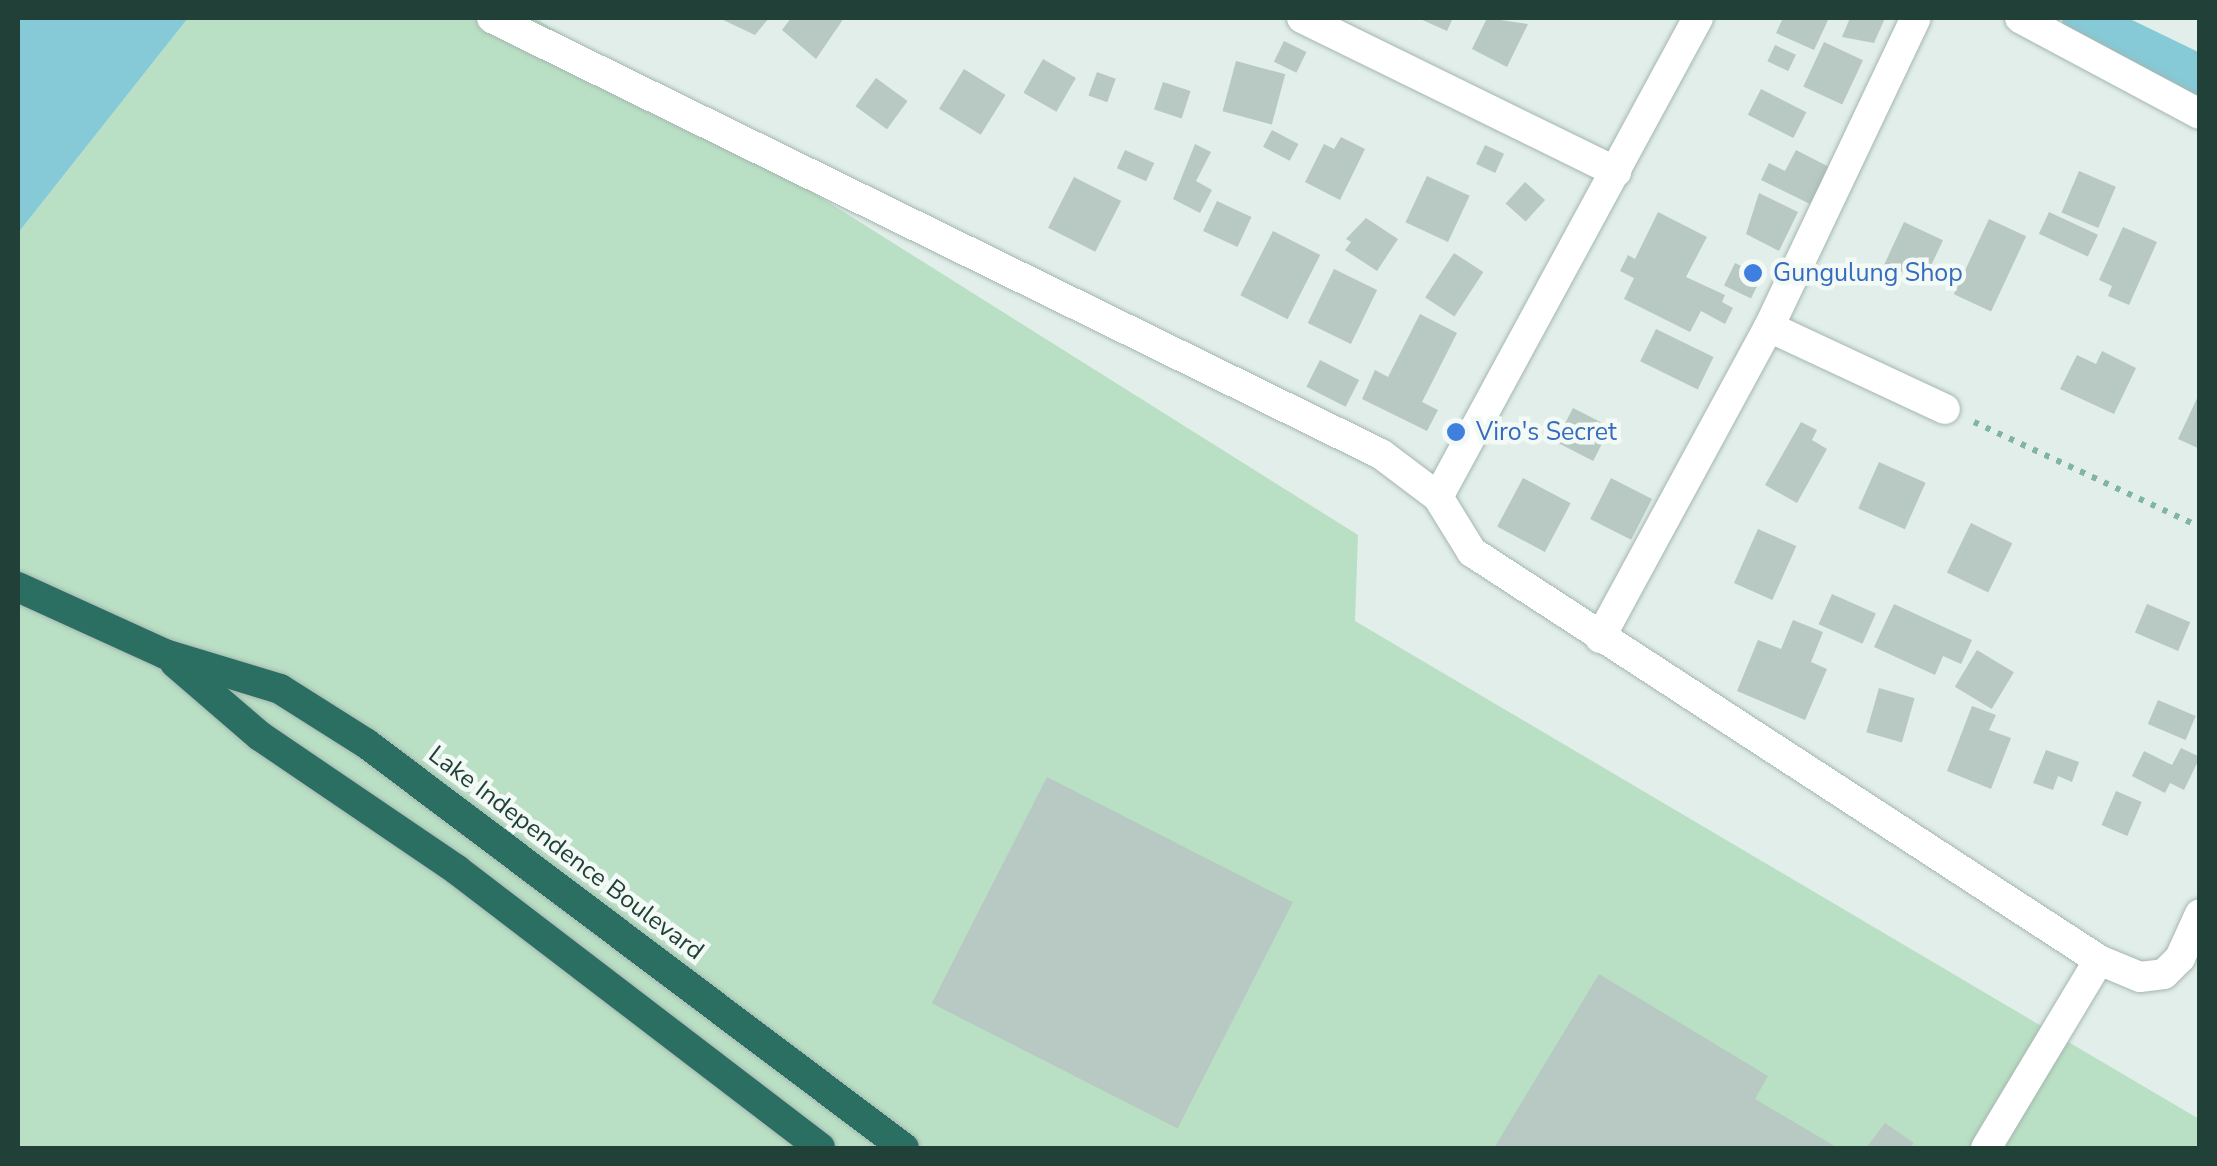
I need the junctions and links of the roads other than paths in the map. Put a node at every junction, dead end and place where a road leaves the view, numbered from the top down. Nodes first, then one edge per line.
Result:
1 (492, 18) edge
2 (1302, 18) edge
3 (1698, 18) edge
4 (1916, 18) edge
5 (2020, 18) edge
6 (2200, 114) edge
7 (1616, 172) junction
8 (1770, 327) junction
9 (1945, 409) road end
10 (1438, 497) junction
11 (18, 586) edge
12 (1600, 638) junction
13 (165, 654) junction
14 (2200, 914) edge
15 (2099, 960) junction
16 (820, 1148) edge
17 (904, 1148) edge
18 (1986, 1148) edge

1 - 10 street
2 - 7 street
3 - 7 street
4 - 8 street
5 - 6 street
7 - 10 street
8 - 9 street
8 - 12 street
10 - 12 street
11 - 13 highway, Lake Independence Boulevard
12 - 15 street
13 - 16 highway, Lake Independence Boulevard
13 - 17 highway, Lake Independence Boulevard
14 - 15 street
15 - 18 street

